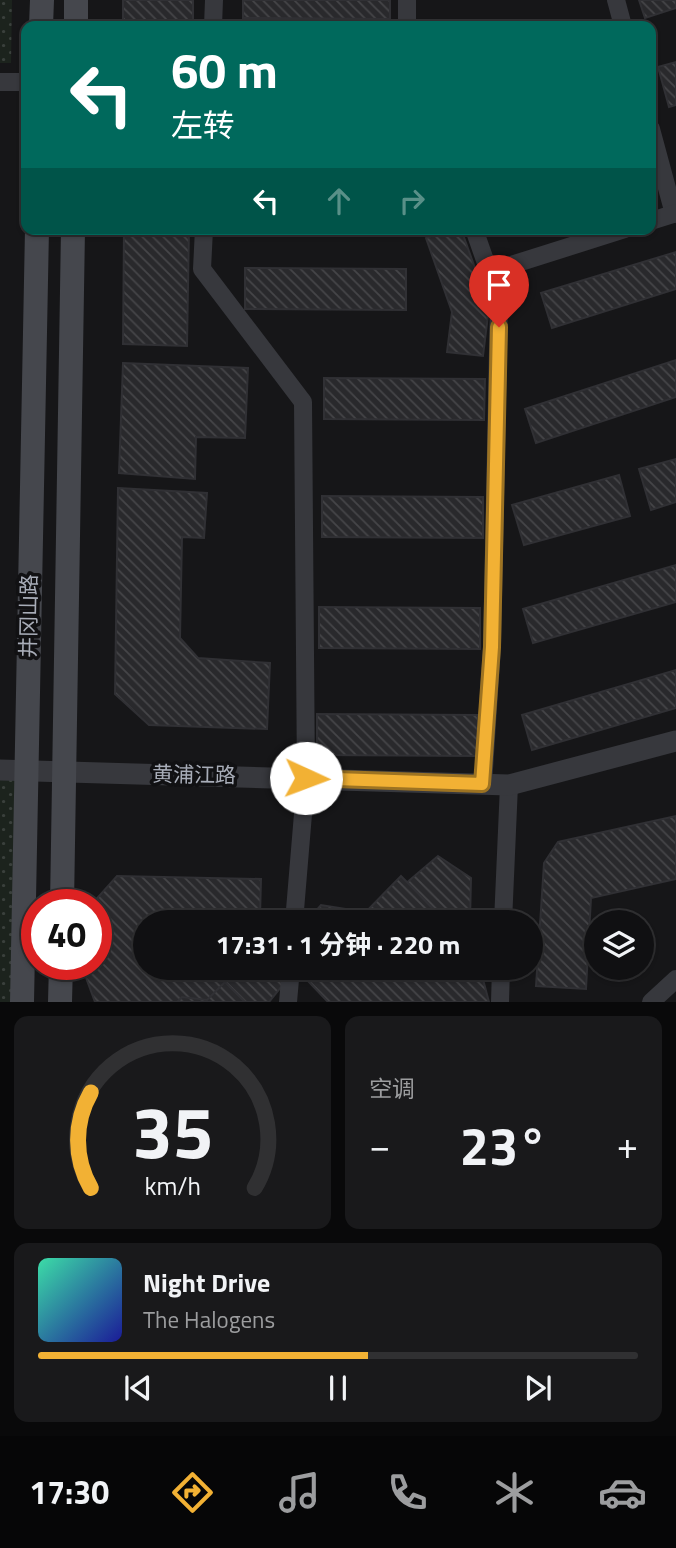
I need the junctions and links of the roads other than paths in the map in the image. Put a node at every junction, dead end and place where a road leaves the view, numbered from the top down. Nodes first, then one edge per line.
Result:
1 (42, 0) edge
2 (76, 0) edge
3 (214, 0) edge
4 (407, 0) edge
5 (617, 0) edge
6 (41, 21) edge
7 (76, 21) edge
8 (213, 21) edge
9 (407, 21) edge
10 (623, 21) edge
11 (0, 82) edge
12 (21, 82) edge
13 (656, 146) edge
14 (675, 213) edge
15 (656, 219) edge
16 (37, 235) edge
17 (73, 235) edge
18 (204, 235) edge
19 (476, 235) edge
20 (606, 235) edge
21 (489, 272) junction
22 (676, 741) edge
23 (0, 770) edge
24 (26, 771) junction
25 (65, 773) junction
26 (306, 778) junction
27 (482, 784) junction
28 (509, 785) junction
29 (62, 889) edge
30 (295, 910) edge
31 (504, 910) edge
32 (676, 979) edge
33 (61, 980) edge
34 (289, 980) edge
35 (501, 980) edge
36 (22, 1002) edge
37 (60, 1002) edge
38 (288, 1002) edge
39 (500, 1002) edge
40 (651, 1002) edge

1 - 6 main road
2 - 7 main road
3 - 8 street
4 - 9 street
5 - 10 street
11 - 12 street
13 - 14 street
14 - 15 street
16 - 24 main road, 井冈山路
17 - 25 main road, 井冈山路
18 - 26 street
19 - 21 street
20 - 21 street
21 - 27 street
22 - 28 street, 黄浦江路
23 - 24 street, 黄浦江路
24 - 25 street, 黄浦江路
24 - 36 main road, 井冈山路
25 - 26 street, 黄浦江路
25 - 29 main road, 井冈山路
26 - 27 street, 黄浦江路
26 - 30 street
27 - 28 street, 黄浦江路
28 - 31 street
32 - 40 street
33 - 37 main road
34 - 38 street
35 - 39 street

